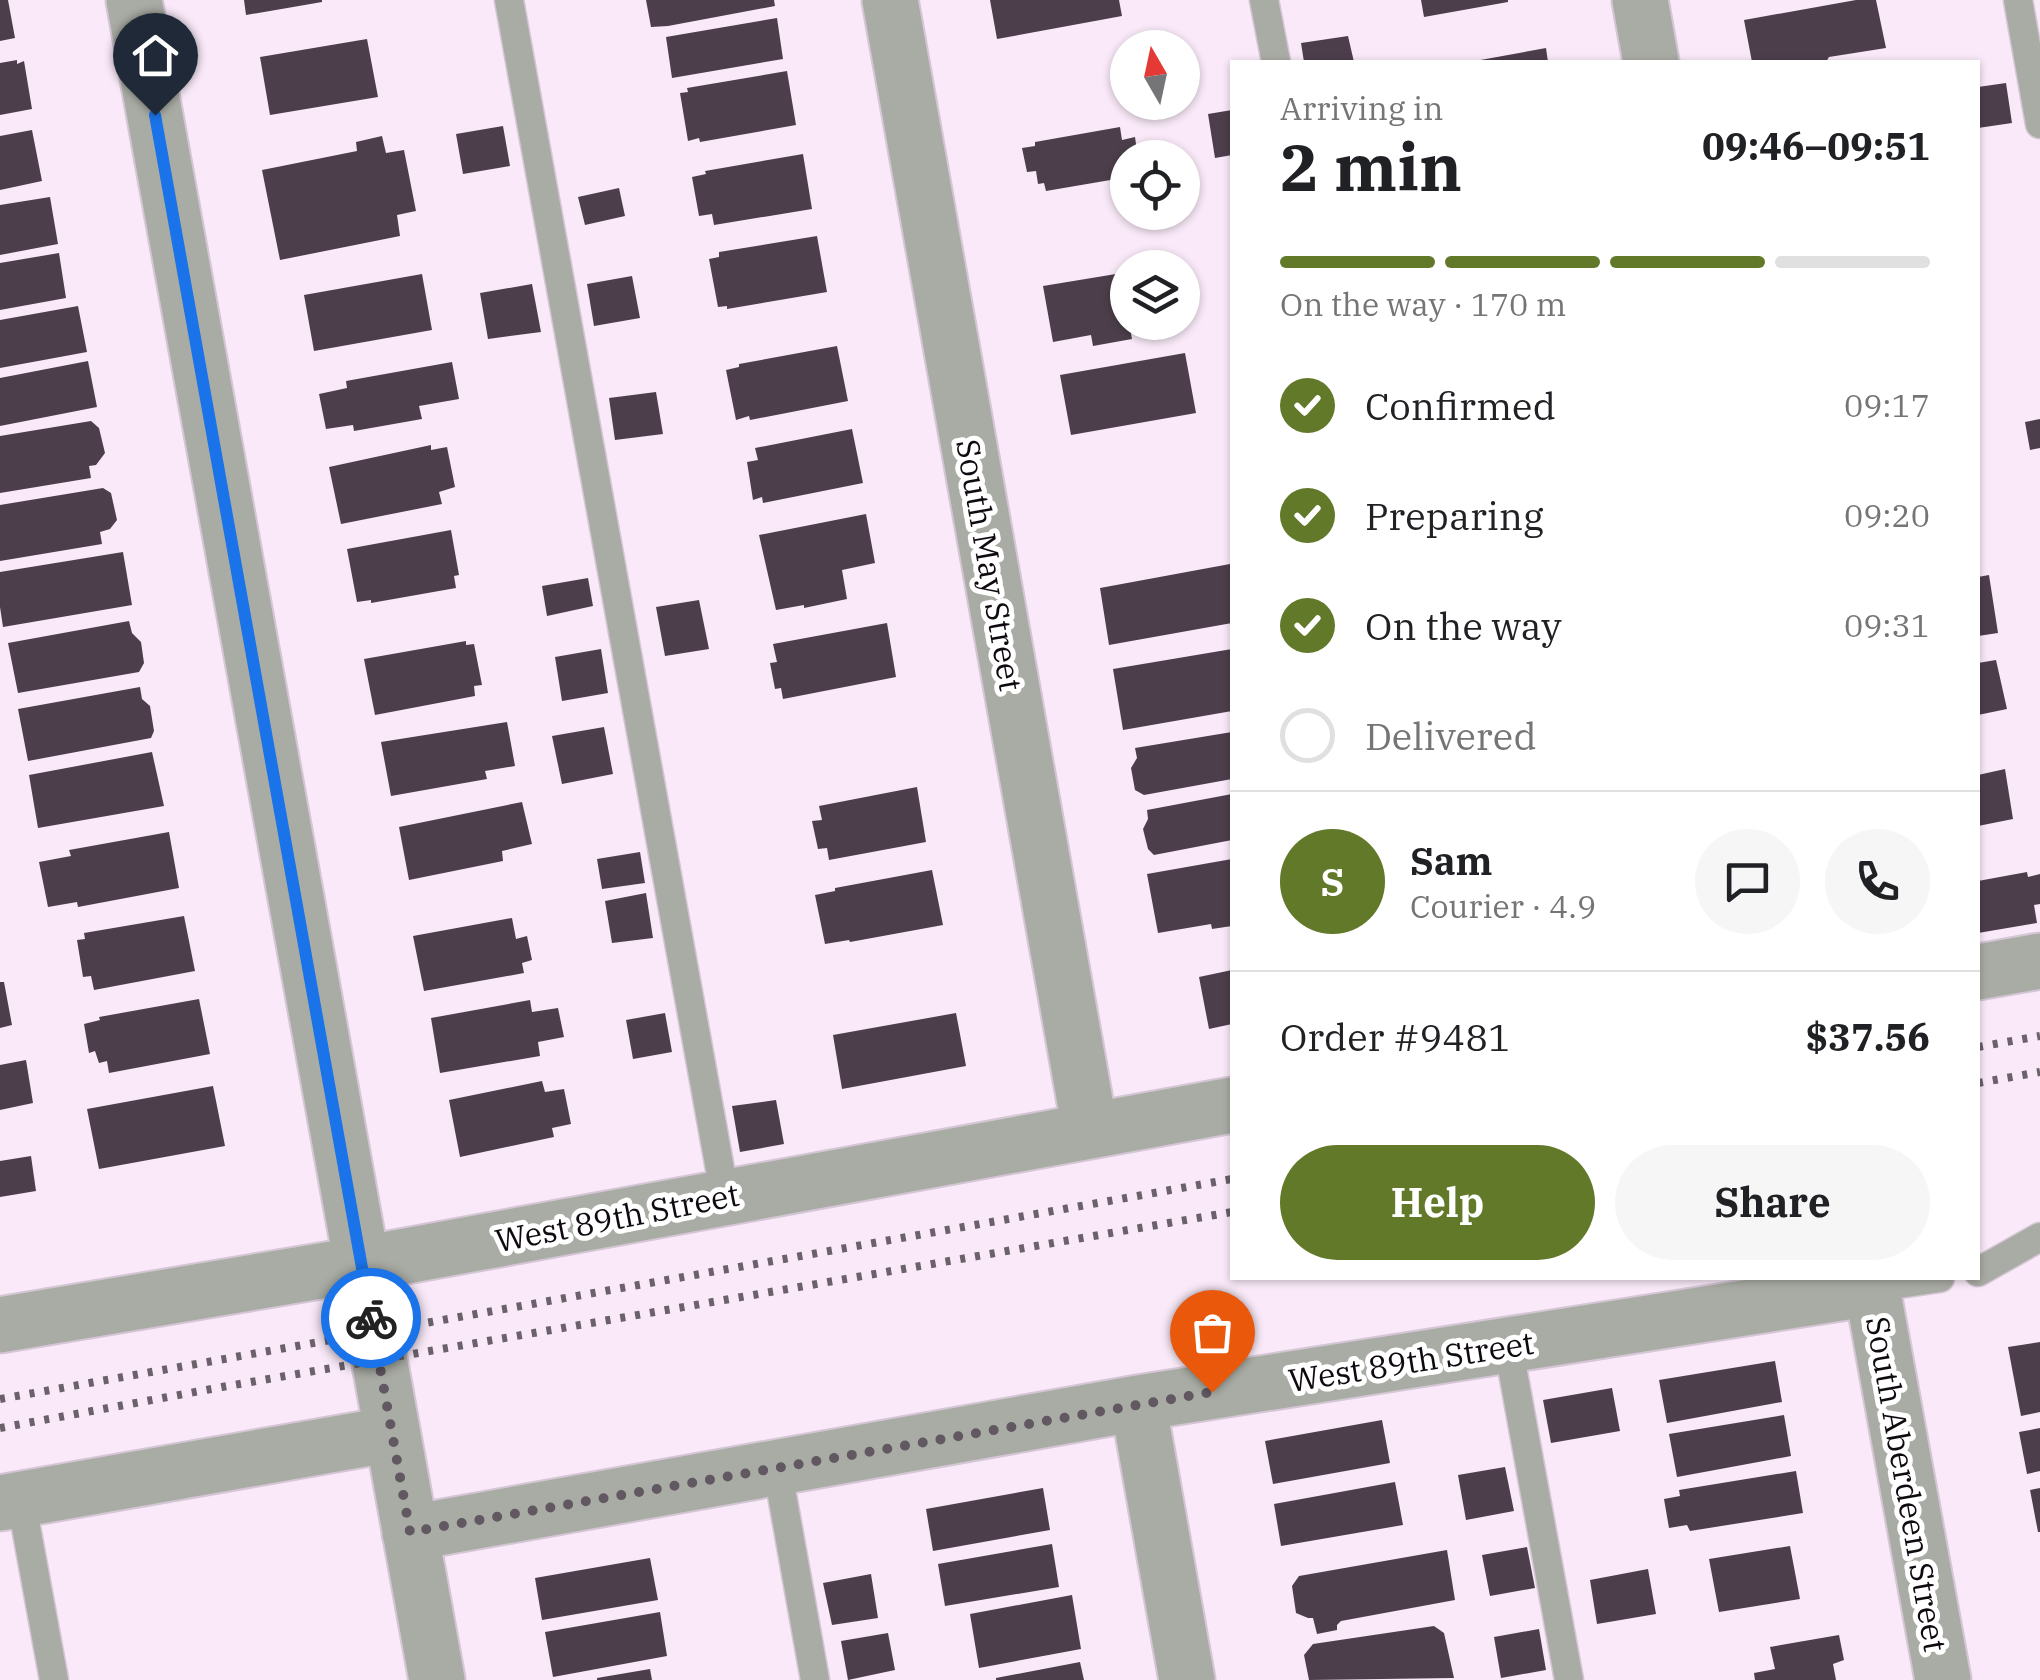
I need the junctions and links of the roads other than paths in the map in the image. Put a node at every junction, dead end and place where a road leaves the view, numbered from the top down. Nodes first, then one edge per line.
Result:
1 (134, 0) edge
2 (509, 0) edge
3 (890, 0) edge
4 (1264, 0) edge
5 (1640, 0) edge
6 (2018, 0) edge
7 (1276, 60) edge
8 (1652, 60) edge
9 (2040, 124) edge
10 (2040, 961) edge
11 (1980, 972) edge
12 (1230, 1104) edge
13 (1090, 1130) junction
14 (725, 1197) junction
15 (2040, 1238) edge
16 (362, 1264) junction
17 (1980, 1271) edge
18 (1926, 1280) edge
19 (1872, 1288) junction
20 (0, 1325) edge
21 (1508, 1346) junction
22 (1138, 1403) junction
23 (392, 1434) junction
24 (778, 1467) junction
25 (11, 1502) edge
26 (410, 1532) junction
27 (54, 1680) edge
28 (437, 1680) edge
29 (815, 1680) edge
30 (1187, 1680) edge
31 (1569, 1680) edge
32 (1943, 1680) edge

1 - 16 street
2 - 14 lane
3 - 13 street, South May Street
4 - 7 lane
5 - 8 street
6 - 9 lane
10 - 11 street
12 - 13 street, West 89th Street
13 - 14 street, West 89th Street
14 - 16 street, West 89th Street
15 - 17 lane
16 - 20 street, West 89th Street
16 - 23 street
18 - 19 lane, West 89th Street
19 - 21 street, West 89th Street
19 - 32 street, South Aberdeen Street
21 - 22 street, West 89th Street
21 - 31 lane
22 - 24 street, West 89th Street
22 - 30 street
23 - 25 street
23 - 26 street
24 - 26 street, West 89th Street
24 - 29 lane
25 - 27 lane
26 - 28 street

